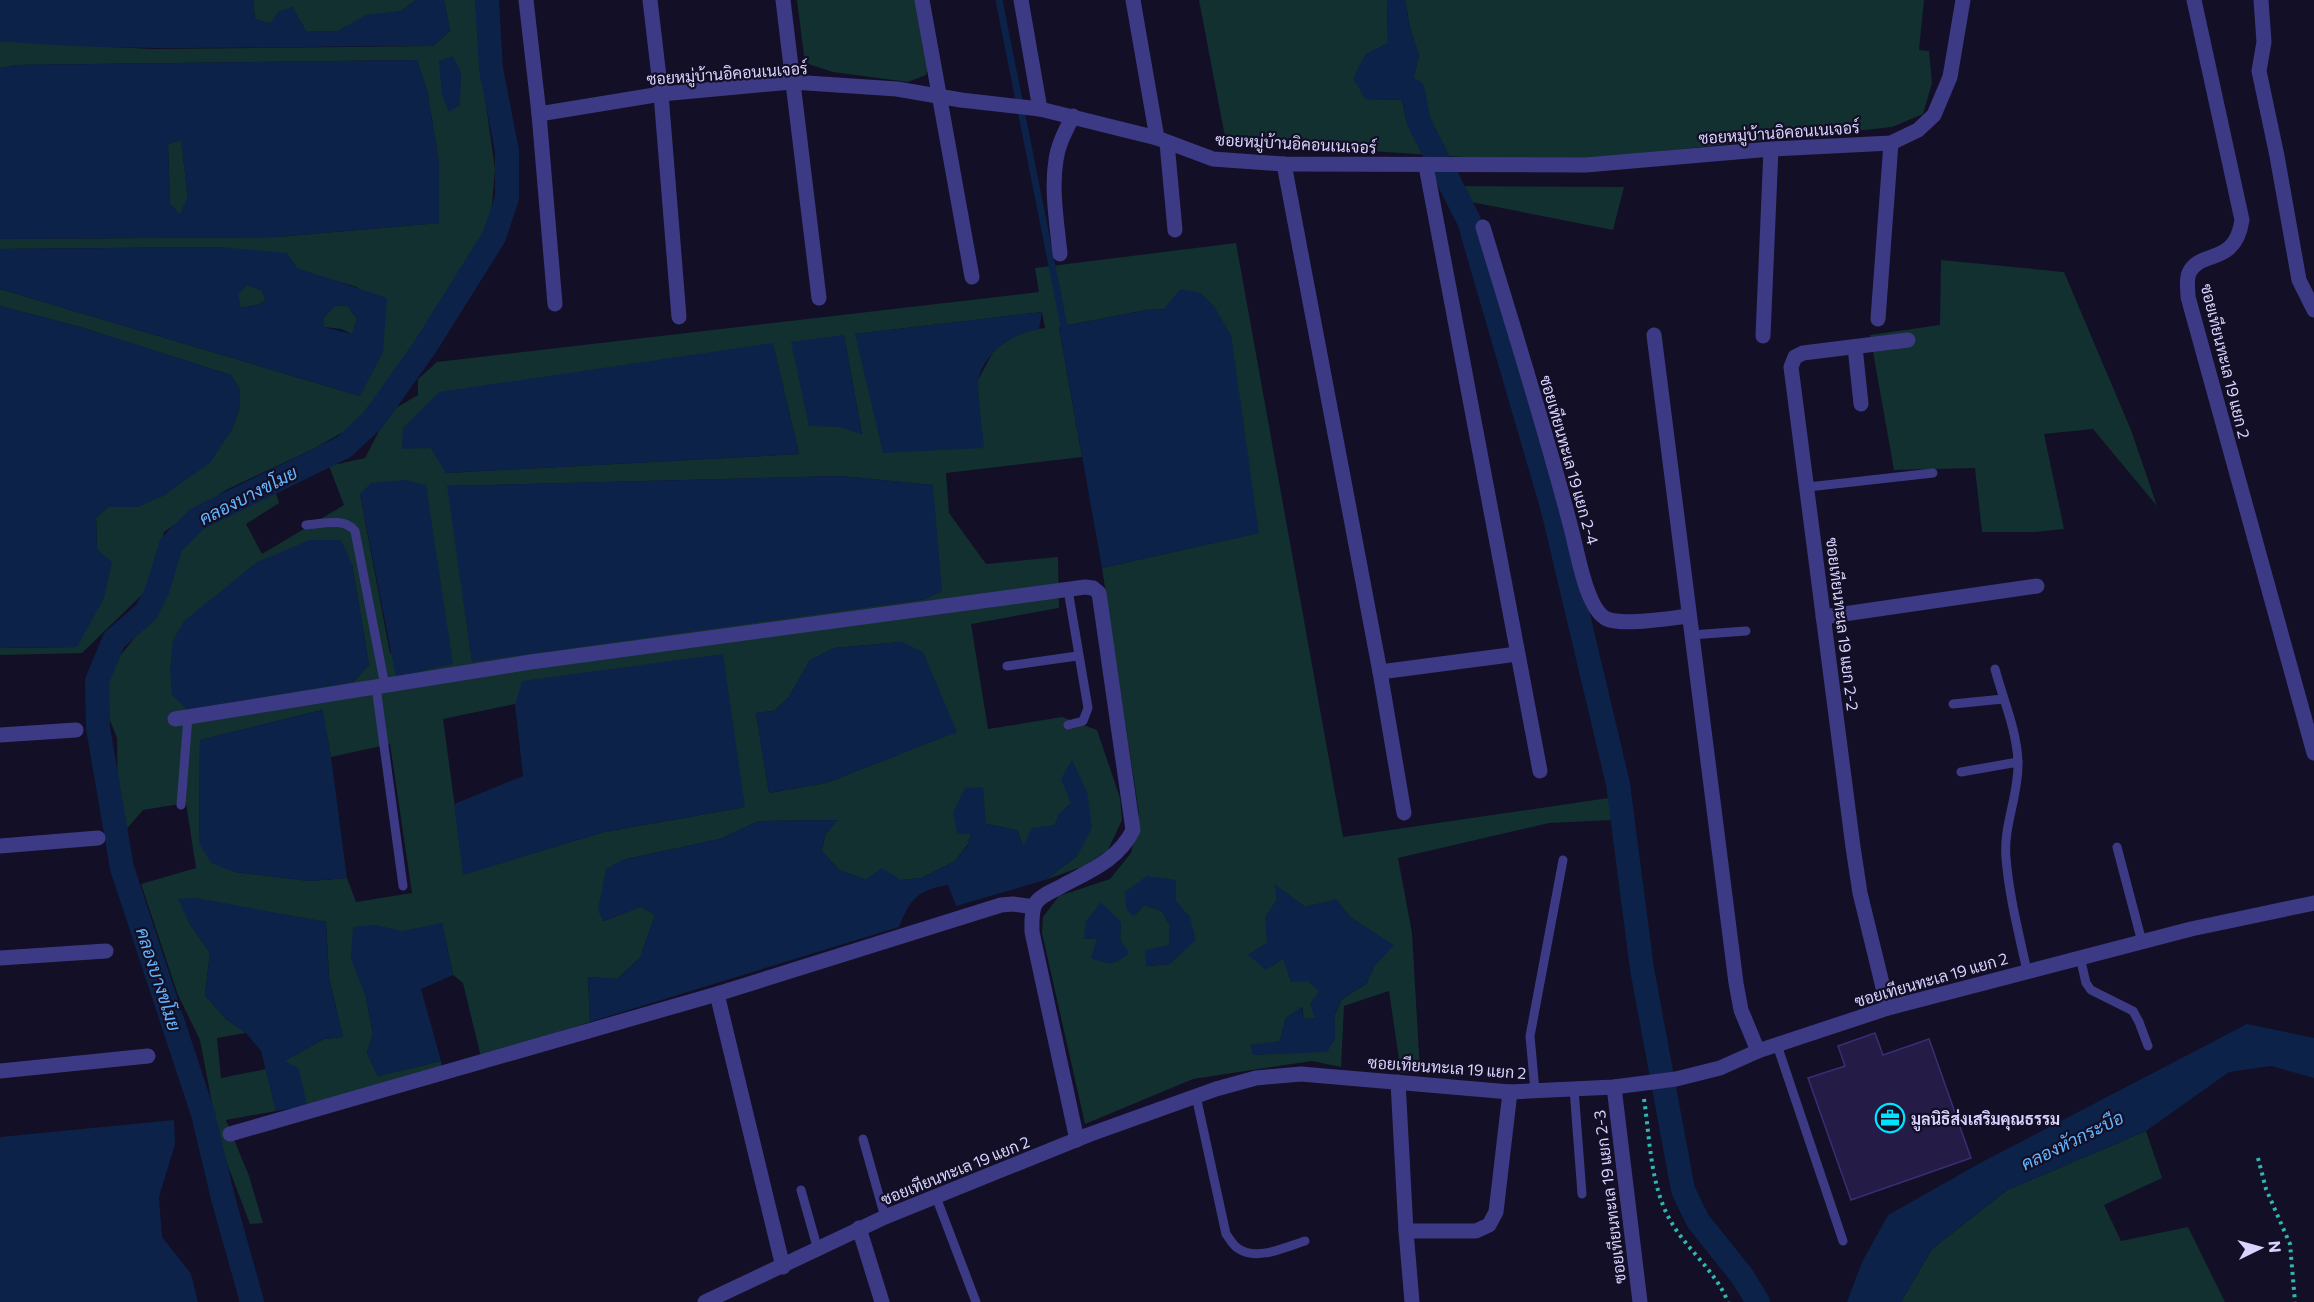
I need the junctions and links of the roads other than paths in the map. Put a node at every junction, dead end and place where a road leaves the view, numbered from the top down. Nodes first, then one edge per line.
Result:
1 (525, 0) edge
2 (650, 0) edge
3 (783, 0) edge
4 (922, 0) edge
5 (1021, 0) edge
6 (1133, 0) edge
7 (1964, 0) edge
8 (2194, 0) edge
9 (2261, 0) edge
10 (792, 82) junction
11 (661, 94) junction
12 (939, 96) junction
13 (1034, 109) junction
14 (539, 114) junction
15 (1073, 116) junction
16 (1162, 141) junction
17 (1891, 143) junction
18 (1771, 149) junction
19 (1284, 164) junction
20 (1426, 166) junction
21 (1483, 227) dead end
22 (1175, 230) dead end
23 (1060, 254) dead end
24 (972, 277) dead end
25 (819, 298) dead end
26 (555, 304) dead end
27 (2314, 310) edge
28 (680, 317) dead end
29 (1878, 319) dead end
30 (1654, 335) dead end
31 (1763, 336) dead end
32 (1908, 340) dead end
33 (1855, 347) junction
34 (1861, 404) dead end
35 (1933, 473) dead end
36 (1808, 487) junction
37 (306, 525) dead end
38 (2037, 586) dead end
39 (1068, 590) junction
40 (1689, 616) junction
41 (1823, 616) junction
42 (1746, 631) dead end
43 (1691, 635) junction
44 (1517, 654) junction
45 (1077, 656) junction
46 (1007, 666) dead end
47 (1995, 669) dead end
48 (1380, 672) junction
49 (381, 686) junction
50 (2003, 699) junction
51 (1953, 704) dead end
52 (181, 718) joint
53 (1068, 724) dead end
54 (76, 730) dead end
55 (0, 735) edge
56 (2314, 753) edge
57 (2018, 762) junction
58 (1540, 771) dead end
59 (1961, 772) dead end
60 (181, 805) dead end
61 (1404, 813) dead end
62 (98, 838) dead end
63 (0, 846) edge
64 (2117, 847) dead end
65 (1563, 860) dead end
66 (403, 886) dead end
67 (2314, 903) edge
68 (1034, 907) junction
69 (2142, 942) junction
70 (106, 951) dead end
71 (2080, 957) junction
72 (0, 958) edge
73 (2027, 971) junction
74 (717, 994) junction
75 (1888, 1008) junction
76 (1777, 1045) junction
77 (2148, 1046) dead end
78 (1758, 1051) junction
79 (148, 1056) dead end
80 (0, 1071) edge
81 (1398, 1082) junction
82 (1614, 1087) junction
83 (1574, 1089) junction
84 (1534, 1091) junction
85 (1510, 1092) junction
86 (1196, 1096) junction
87 (230, 1134) dead end
88 (863, 1140) dead end
89 (1077, 1140) junction
90 (801, 1190) dead end
91 (1582, 1194) dead end
92 (936, 1197) junction
93 (885, 1217) junction
94 (859, 1228) junction
95 (1406, 1231) junction
96 (1305, 1241) dead end
97 (1843, 1241) dead end
98 (818, 1250) junction
99 (783, 1267) junction
100 (705, 1302) edge
101 (882, 1302) edge
102 (976, 1302) edge
103 (1412, 1302) edge
104 (1640, 1302) edge

1 - 14 street
2 - 11 street
3 - 10 street
4 - 12 street
5 - 13 street
6 - 16 street
7 - 17 street, ซอยหมู่บ้านอิคอนเนเจอร์
8 - 56 street, ซอยเทียนทะเล 19 แยก 2
9 - 27 street
10 - 11 street, ซอยหมู่บ้านอิคอนเนเจอร์
10 - 12 street, ซอยหมู่บ้านอิคอนเนเจอร์
10 - 25 street
11 - 14 street, ซอยหมู่บ้านอิคอนเนเจอร์
11 - 28 street
12 - 13 street, ซอยหมู่บ้านอิคอนเนเจอร์
12 - 24 street
13 - 15 street, ซอยหมู่บ้านอิคอนเนเจอร์
14 - 26 street
15 - 16 street, ซอยหมู่บ้านอิคอนเนเจอร์
15 - 23 street
16 - 19 street, ซอยหมู่บ้านอิคอนเนเจอร์
16 - 22 street
17 - 18 street, ซอยหมู่บ้านอิคอนเนเจอร์
17 - 29 street
18 - 20 street, ซอยหมู่บ้านอิคอนเนเจอร์
18 - 31 street
19 - 20 street, ซอยหมู่บ้านอิคอนเนเจอร์
19 - 48 street
20 - 44 street
21 - 40 street, ซอยเทียนทะเล 19 แยก 2-4
30 - 40 street
32 - 33 street, ซอยเทียนทะเล 19 แยก 2-2
33 - 34 street
33 - 36 street, ซอยเทียนทะเล 19 แยก 2-2
35 - 36 lane
36 - 41 street, ซอยเทียนทะเล 19 แยก 2-2
37 - 49 lane
38 - 41 street
39 - 45 lane
39 - 49 street
39 - 68 street
40 - 43 street
41 - 75 street, ซอยเทียนทะเล 19 แยก 2-2
42 - 43 lane
43 - 78 street
44 - 48 street
44 - 58 street
45 - 46 lane
45 - 53 lane
47 - 50 lane
48 - 61 street
49 - 52 street
49 - 66 lane
50 - 51 lane
50 - 57 lane
52 - 60 lane
54 - 55 street
57 - 59 lane
57 - 73 lane
62 - 63 street
64 - 69 lane
65 - 84 lane
67 - 69 street, ซอยเทียนทะเล 19 แยก 2
68 - 74 street
68 - 89 street
69 - 71 street, ซอยเทียนทะเล 19 แยก 2
70 - 72 street
71 - 73 street, ซอยเทียนทะเล 19 แยก 2
71 - 77 lane
73 - 75 street, ซอยเทียนทะเล 19 แยก 2
74 - 87 street
74 - 99 street
75 - 76 street, ซอยเทียนทะเล 19 แยก 2
76 - 78 street, ซอยเทียนทะเล 19 แยก 2
76 - 97 lane
78 - 82 street, ซอยเทียนทะเล 19 แยก 2
79 - 80 street
81 - 85 street, ซอยเทียนทะเล 19 แยก 2
81 - 86 street, ซอยเทียนทะเล 19 แยก 2
81 - 95 street
82 - 83 street, ซอยเทียนทะเล 19 แยก 2
82 - 104 street, ซอยเทียนทะเล 19 แยก 2-3
83 - 84 street, ซอยเทียนทะเล 19 แยก 2
83 - 91 lane
84 - 85 street, ซอยเทียนทะเล 19 แยก 2
85 - 95 street
86 - 89 street, ซอยเทียนทะเล 19 แยก 2
86 - 96 lane
88 - 93 lane
89 - 92 street, ซอยเทียนทะเล 19 แยก 2
90 - 98 lane
92 - 93 street, ซอยเทียนทะเล 19 แยก 2
92 - 102 lane
93 - 94 street, ซอยเทียนทะเล 19 แยก 2
94 - 98 street, ซอยเทียนทะเล 19 แยก 2
94 - 101 street
95 - 103 street
98 - 99 street, ซอยเทียนทะเล 19 แยก 2
99 - 100 street, ซอยเทียนทะเล 19 แยก 2

